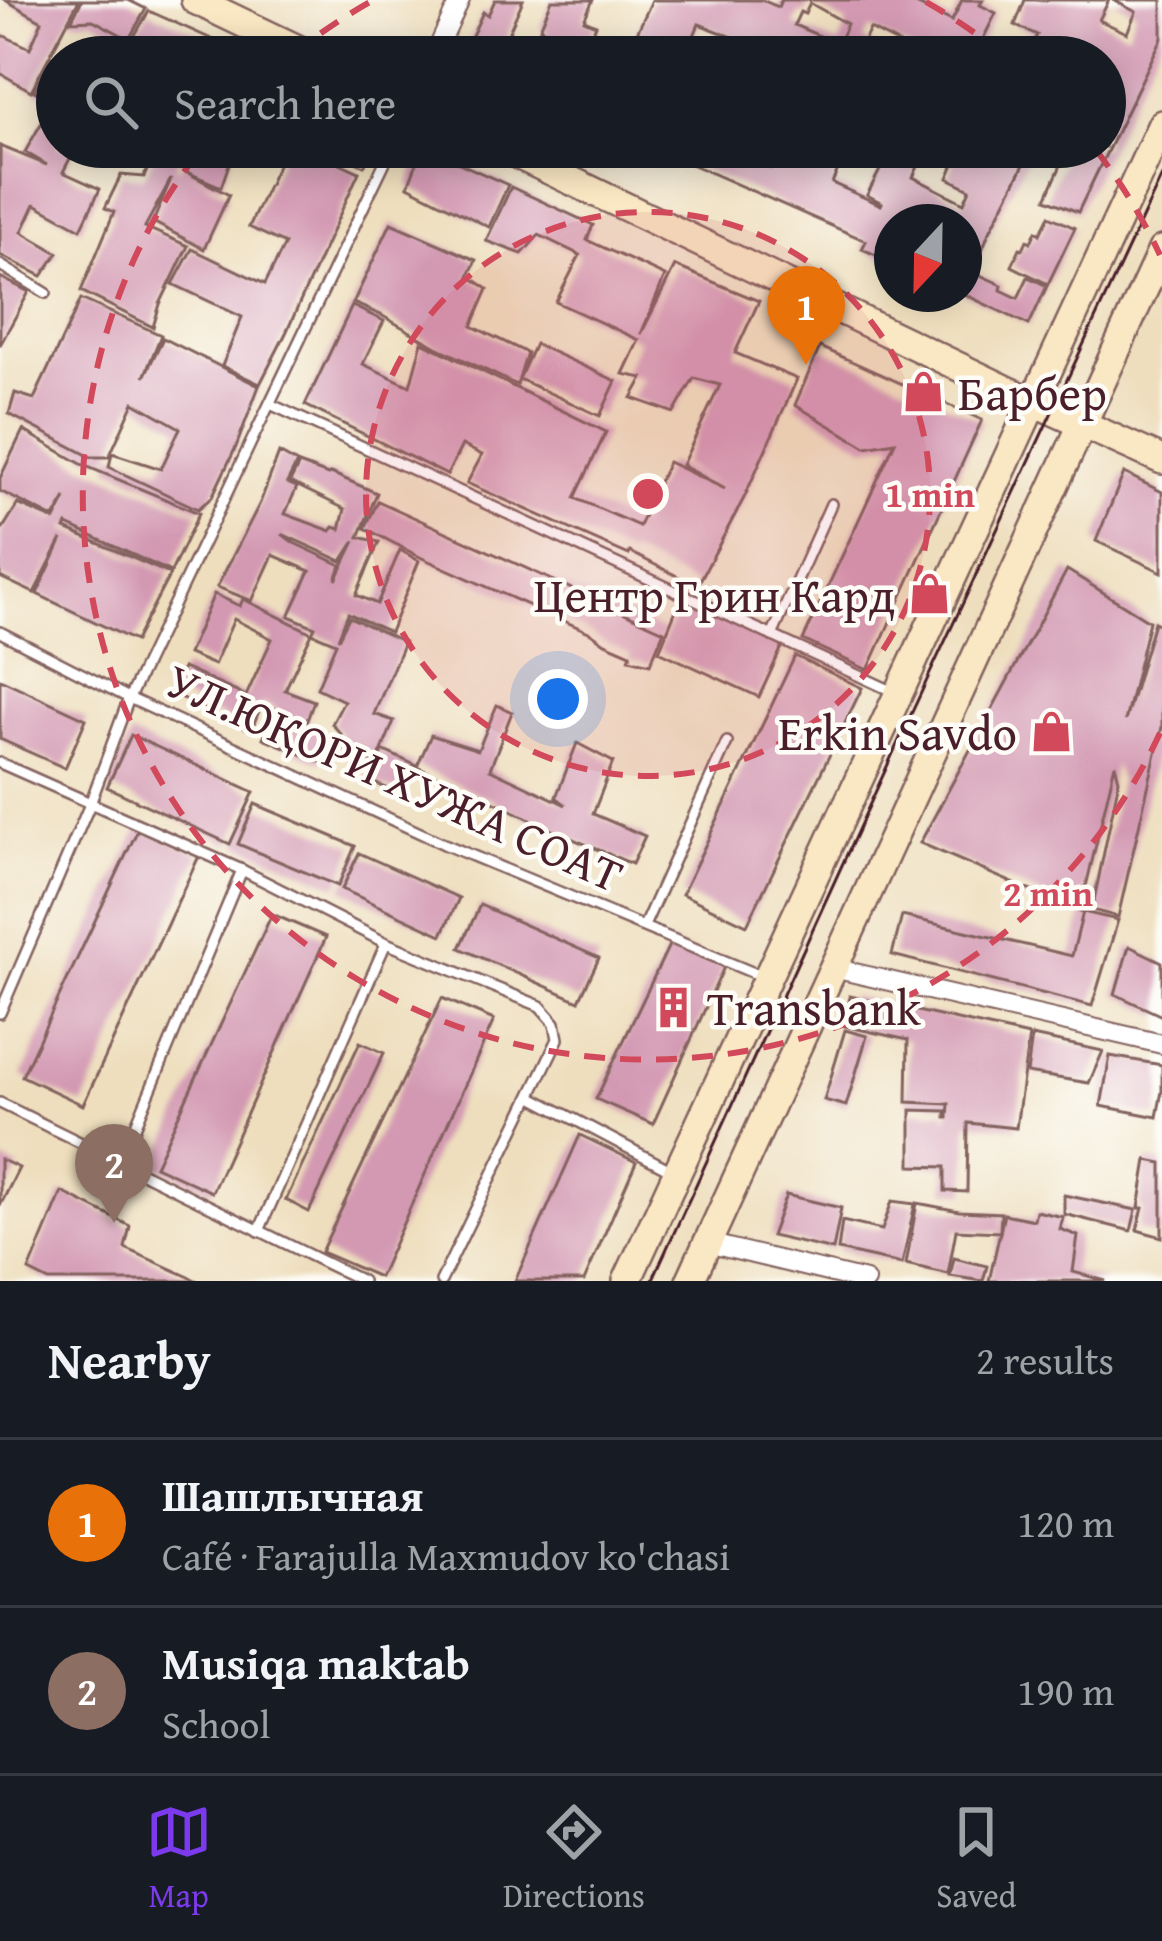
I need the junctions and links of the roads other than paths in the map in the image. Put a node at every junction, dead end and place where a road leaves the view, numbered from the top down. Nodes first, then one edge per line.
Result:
1 (195, 0) edge
2 (460, 0) edge
3 (270, 36) edge
4 (444, 36) edge
5 (1162, 124) edge
6 (382, 168) edge
7 (545, 168) edge
8 (1162, 250) edge
9 (0, 265) edge
10 (46, 293) dead end
11 (1034, 401) junction
12 (270, 404) junction
13 (1084, 425) junction
14 (1162, 460) edge
15 (831, 504) dead end
16 (0, 632) edge
17 (772, 636) junction
18 (897, 693) junction
19 (129, 698) junction
20 (728, 742) dead end
21 (0, 764) edge
22 (90, 804) junction
23 (242, 870) junction
24 (644, 926) junction
25 (386, 943) junction
26 (833, 968) junction
27 (766, 978) junction
28 (0, 1013) edge
29 (1162, 1044) edge
30 (532, 1097) junction
31 (0, 1103) edge
32 (121, 1161) junction
33 (676, 1173) junction
34 (260, 1231) junction
35 (707, 1244) junction
36 (357, 1280) edge
37 (441, 1281) edge
38 (627, 1281) edge
39 (690, 1281) edge
40 (865, 1281) edge

1 - 3 main road
2 - 4 street
5 - 11 main road
6 - 12 lane
7 - 11 main road
8 - 13 main road
9 - 10 lane
11 - 13 main road
11 - 18 main road
12 - 17 lane
12 - 19 lane
13 - 14 main road
13 - 26 main road
15 - 17 lane
16 - 19 lane, УЛ.ЮҚОРИ ХУЖА СОАТ
17 - 18 lane
18 - 27 main road
19 - 22 lane
19 - 24 lane, УЛ.ЮҚОРИ ХУЖА СОАТ
20 - 24 lane
21 - 22 lane
22 - 23 lane
22 - 28 lane
23 - 25 lane
23 - 32 lane
24 - 27 lane, УЛ.ЮҚОРИ ХУЖА СОАТ
25 - 30 lane
25 - 34 lane
26 - 29 street
26 - 35 main road
27 - 33 main road
30 - 33 lane
30 - 37 lane
31 - 32 lane
32 - 34 lane
33 - 38 main road
34 - 36 lane
35 - 39 main road
35 - 40 street

